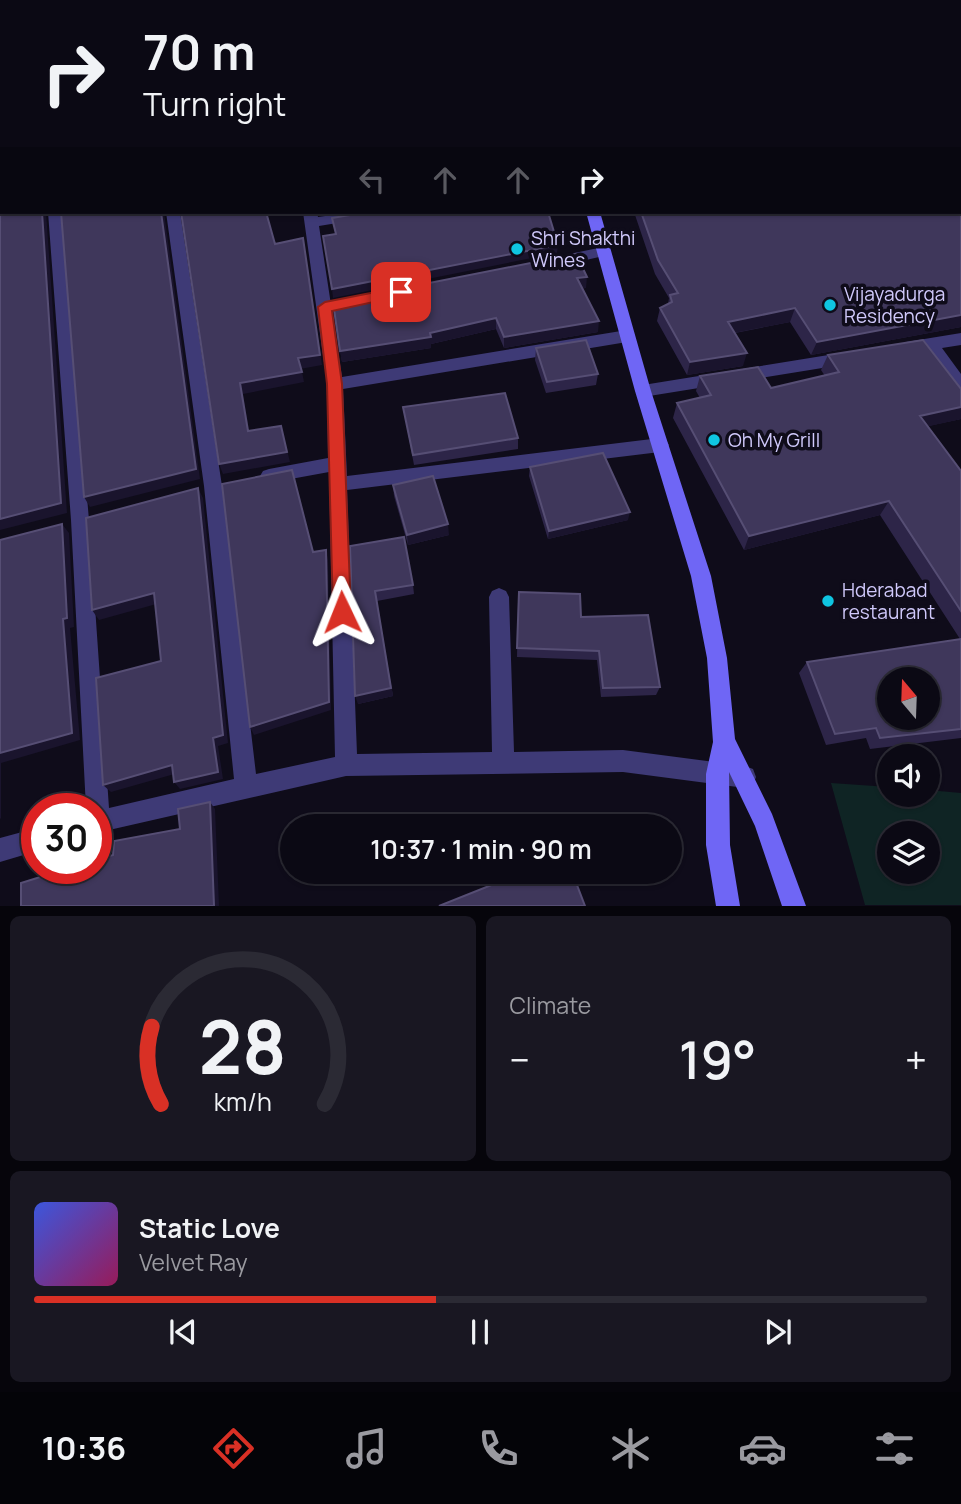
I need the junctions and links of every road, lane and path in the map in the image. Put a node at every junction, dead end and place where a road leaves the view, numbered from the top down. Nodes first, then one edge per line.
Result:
1 (55, 214) edge
2 (173, 214) edge
3 (352, 214) edge
4 (594, 214) edge
5 (311, 217) edge
6 (603, 252) junction
7 (537, 265) edge
8 (627, 336) junction
9 (961, 338) edge
10 (931, 344) junction
11 (890, 351) edge
12 (863, 355) edge
13 (335, 384) junction
14 (961, 386) edge
15 (643, 391) junction
16 (660, 445) junction
17 (338, 463) junction
18 (250, 480) edge
19 (338, 484) junction
20 (499, 597) dead end
21 (724, 742) junction
22 (502, 763) junction
23 (346, 765) junction
24 (717, 774) junction
25 (745, 777) junction
26 (246, 788) junction
27 (95, 793) edge
28 (112, 818) edge
29 (21, 844) edge
30 (0, 850) edge
31 (728, 905) edge
32 (794, 905) edge

1 - 27 street
2 - 26 street
3 - 5 street
4 - 6 main road
5 - 13 street
6 - 7 street
6 - 8 main road
8 - 13 street
8 - 15 main road
9 - 10 street
10 - 11 street
10 - 14 street
12 - 15 street
13 - 17 street
15 - 16 main road
16 - 19 street
16 - 21 main road
17 - 18 street
17 - 19 street
19 - 23 street
20 - 22 street
21 - 24 main road
21 - 25 main road
22 - 23 street
22 - 24 street
23 - 26 street
24 - 25 street
24 - 31 main road
25 - 32 main road
26 - 28 street
29 - 30 street

